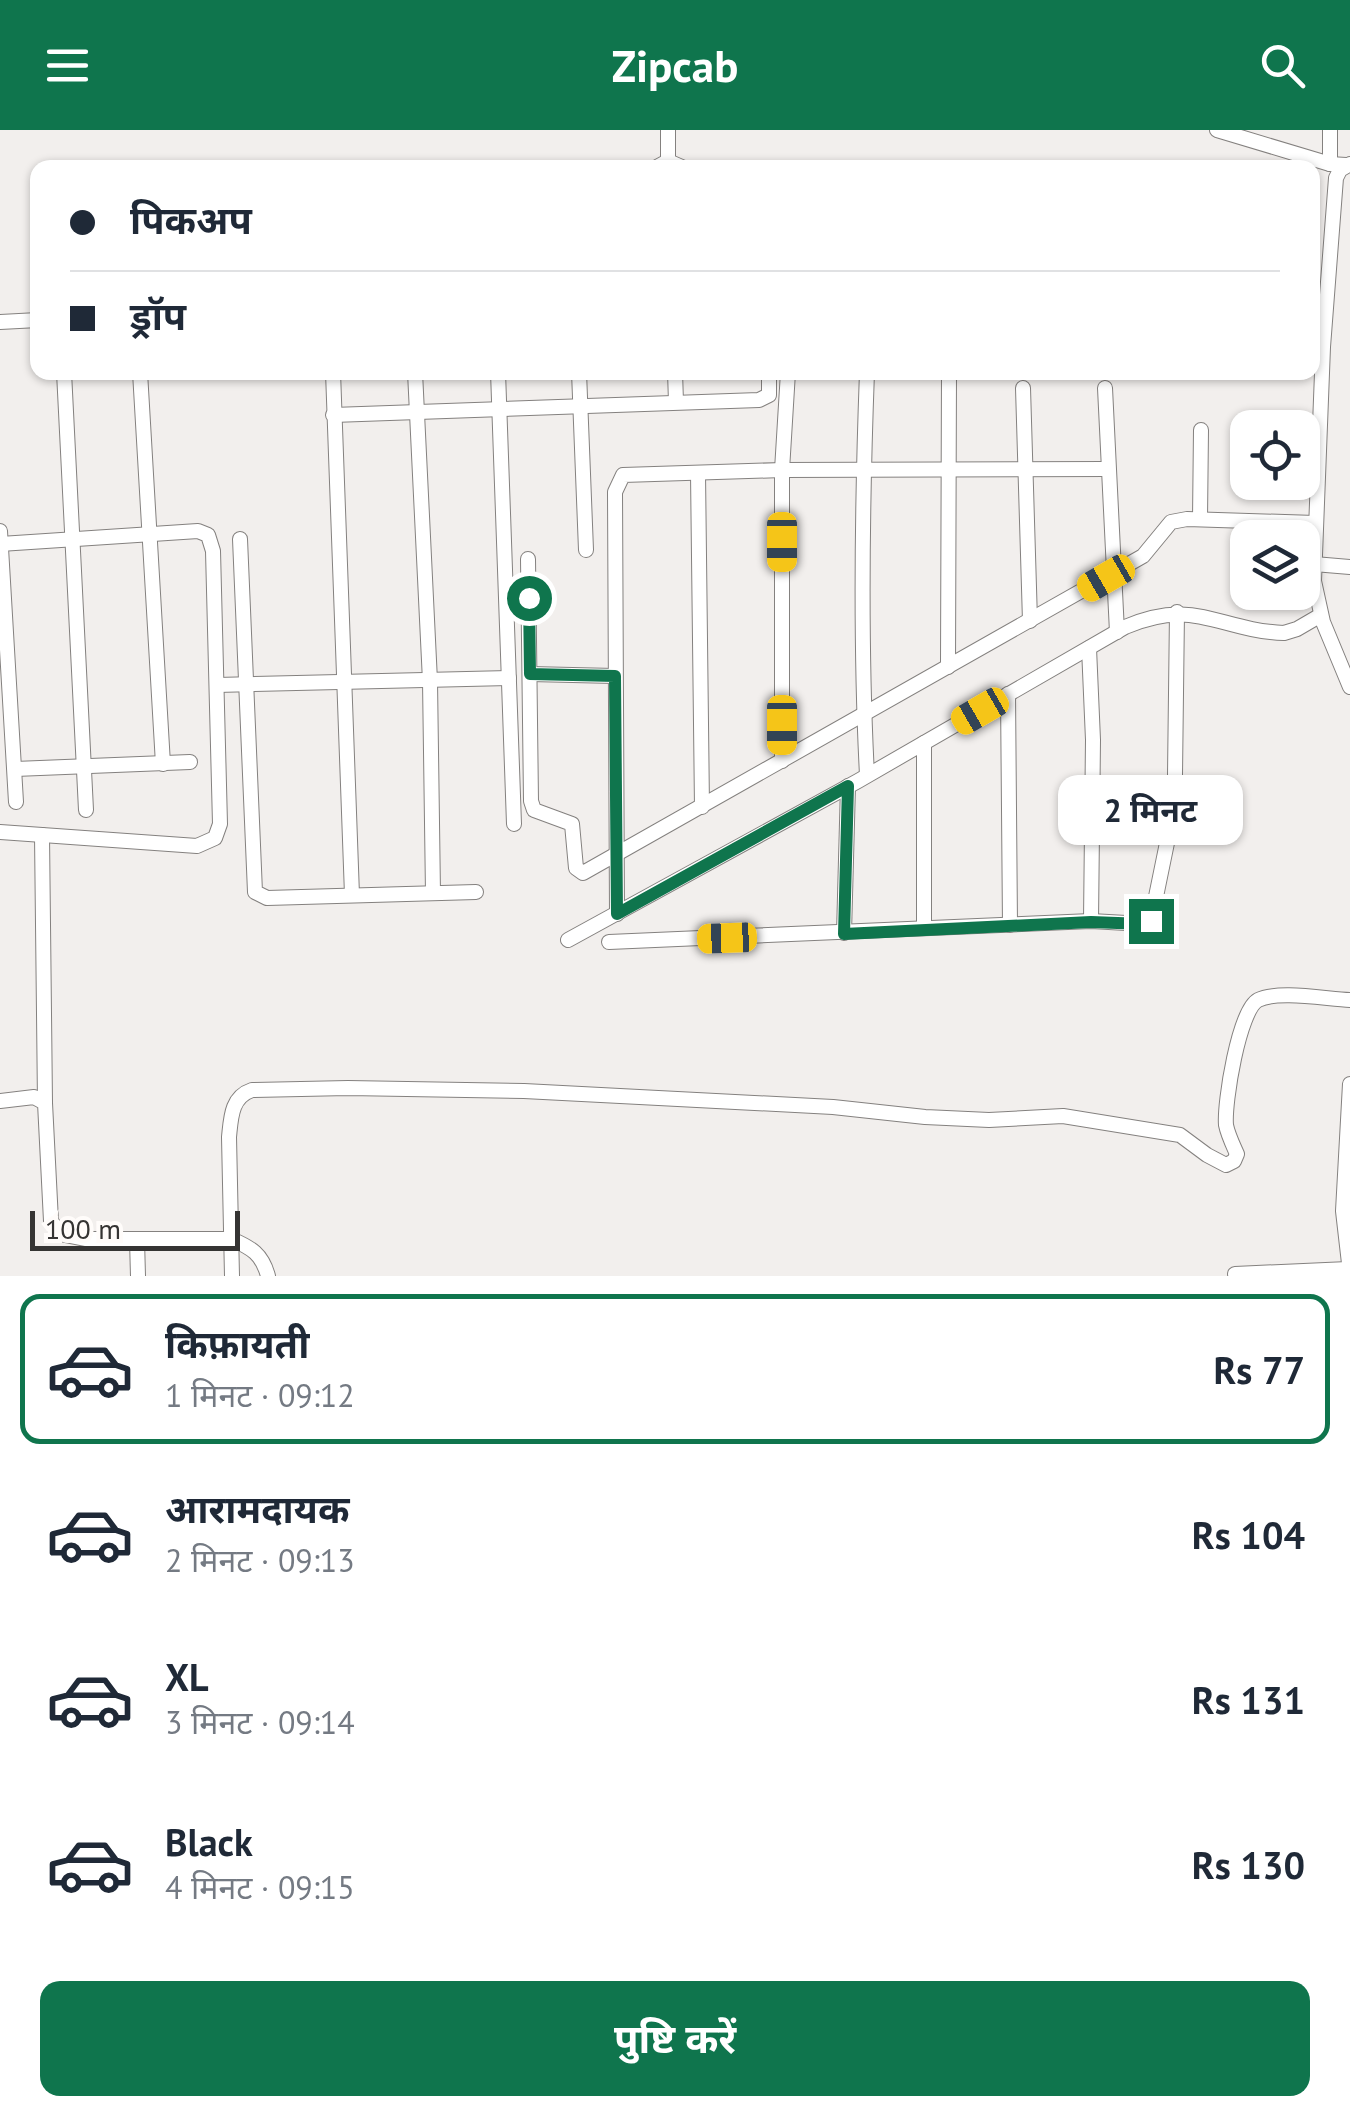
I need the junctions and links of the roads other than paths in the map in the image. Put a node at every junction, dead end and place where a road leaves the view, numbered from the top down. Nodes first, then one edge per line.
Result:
1 (668, 130) edge
2 (1217, 130) edge
3 (1330, 130) edge
4 (663, 160) edge
5 (1342, 164) edge
6 (30, 320) edge
7 (0, 322) edge
8 (64, 380) edge
9 (140, 380) edge
10 (333, 380) edge
11 (415, 380) edge
12 (498, 380) edge
13 (578, 380) edge
14 (675, 380) edge
15 (769, 380) edge
16 (788, 380) edge
17 (867, 380) edge
18 (949, 380) edge
19 (1023, 388) dead end
20 (1105, 388) dead end
21 (676, 402) junction
22 (580, 408) junction
23 (500, 411) junction
24 (417, 414) junction
25 (333, 415) junction
26 (1201, 430) dead end
27 (1107, 469) junction
28 (782, 470) junction
29 (946, 470) junction
30 (1025, 470) junction
31 (863, 471) junction
32 (698, 473) junction
33 (1200, 519) junction
34 (1230, 520) edge
35 (1314, 520) edge
36 (0, 531) edge
37 (149, 534) junction
38 (74, 539) junction
39 (240, 539) dead end
40 (0, 544) edge
41 (586, 550) dead end
42 (528, 560) dead end
43 (1320, 564) edge
44 (1350, 566) edge
45 (1113, 574) junction
46 (1320, 608) edge
47 (1177, 612) junction
48 (1321, 615) junction
49 (1030, 621) junction
50 (1117, 632) junction
51 (1089, 648) junction
52 (948, 667) junction
53 (530, 674) junction
54 (615, 676) junction
55 (509, 678) junction
56 (430, 681) junction
57 (343, 683) junction
58 (247, 685) junction
59 (217, 686) junction
60 (1350, 687) edge
61 (1008, 694) junction
62 (864, 715) junction
63 (924, 743) junction
64 (782, 761) junction
65 (190, 762) dead end
66 (163, 764) junction
67 (85, 767) junction
68 (14, 769) junction
69 (867, 776) junction
70 (848, 786) junction
71 (16, 802) dead end
72 (702, 807) junction
73 (86, 810) dead end
74 (514, 824) dead end
75 (0, 832) edge
76 (42, 836) junction
77 (615, 856) junction
78 (476, 892) dead end
79 (433, 893) junction
80 (352, 895) junction
81 (617, 914) junction
82 (1091, 922) junction
83 (1010, 925) junction
84 (924, 928) junction
85 (844, 934) junction
86 (568, 940) dead end
87 (609, 942) dead end
88 (1350, 1000) edge
89 (1350, 1084) edge
90 (0, 1100) edge
91 (45, 1104) junction
92 (231, 1239) junction
93 (137, 1240) junction
94 (1349, 1270) edge
95 (1235, 1274) edge
96 (138, 1276) edge
97 (232, 1276) edge
98 (268, 1276) edge

1 - 4 street
2 - 5 street
3 - 5 street
5 - 35 street
6 - 7 street
8 - 38 street
9 - 37 street
10 - 25 street
11 - 24 street
12 - 23 street
13 - 22 street
14 - 21 street
15 - 21 street
16 - 28 street
17 - 31 street
18 - 29 street
19 - 30 street
20 - 27 street
21 - 22 street
22 - 23 street
22 - 41 street
23 - 24 street
23 - 55 street
24 - 25 street
24 - 56 street
25 - 57 street
26 - 33 street
27 - 30 street
27 - 45 street
28 - 31 street
28 - 32 street
28 - 64 street
29 - 30 street
29 - 31 street
29 - 52 street
30 - 49 street
31 - 62 street
32 - 54 street
32 - 72 street
33 - 34 street
33 - 45 street
36 - 40 street
37 - 38 street
37 - 59 street
37 - 66 street
38 - 40 street
38 - 67 street
39 - 58 street
40 - 68 street
42 - 53 street
43 - 44 street
45 - 49 street
45 - 50 street
46 - 48 street
47 - 48 street
47 - 50 street
47 - 82 street
48 - 60 street
49 - 52 street
50 - 51 street
51 - 61 street
51 - 82 street
52 - 62 street
53 - 54 street
53 - 77 street
54 - 77 street
55 - 56 street
55 - 74 street
56 - 57 street
56 - 79 street
57 - 58 street
57 - 80 street
58 - 59 street
58 - 80 street
59 - 76 street
61 - 63 street
61 - 83 street
62 - 64 street
62 - 69 street
63 - 69 street
63 - 84 street
64 - 72 street
65 - 66 street
66 - 67 street
67 - 68 street
67 - 73 street
68 - 71 street
69 - 70 street
70 - 81 street
70 - 85 street
72 - 77 street
75 - 76 street
76 - 91 street
77 - 81 street
78 - 79 street
79 - 80 street
81 - 86 street
82 - 83 street
83 - 84 street
84 - 85 street
85 - 87 street
88 - 92 street
89 - 94 street
90 - 91 street
91 - 93 street
92 - 93 street
92 - 97 street
92 - 98 street
93 - 96 street
94 - 95 street

